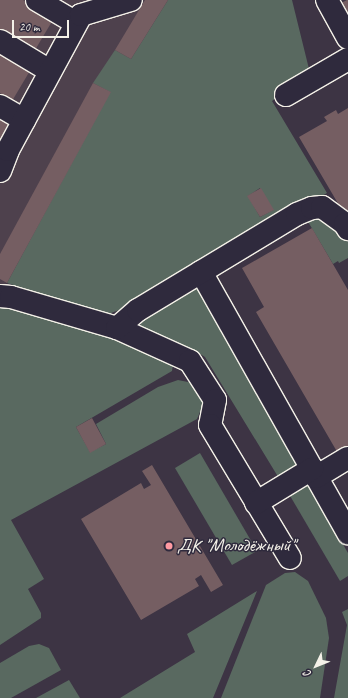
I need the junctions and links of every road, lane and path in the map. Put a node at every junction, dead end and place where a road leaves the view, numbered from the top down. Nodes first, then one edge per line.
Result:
1 (38, 0) edge
2 (131, 0) edge
3 (327, 0) edge
4 (76, 12) edge
5 (348, 38) edge
6 (0, 41) edge
7 (348, 59) edge
8 (50, 71) junction
9 (286, 95) dead end
10 (0, 106) edge
11 (24, 120) junction
12 (0, 170) edge
13 (348, 229) edge
14 (201, 272) junction
15 (0, 296) edge
16 (117, 328) junction
17 (348, 458) edge
18 (314, 473) junction
19 (256, 503) junction
20 (348, 534) edge
21 (290, 558) dead end

1 - 4 street
2 - 4 street
3 - 5 street
4 - 8 street
6 - 8 street
7 - 9 street
8 - 11 street
10 - 11 street
11 - 12 street
13 - 14 street
14 - 16 street
14 - 18 street
15 - 16 street
16 - 19 street
17 - 18 street
18 - 19 street
18 - 20 street
19 - 21 street

